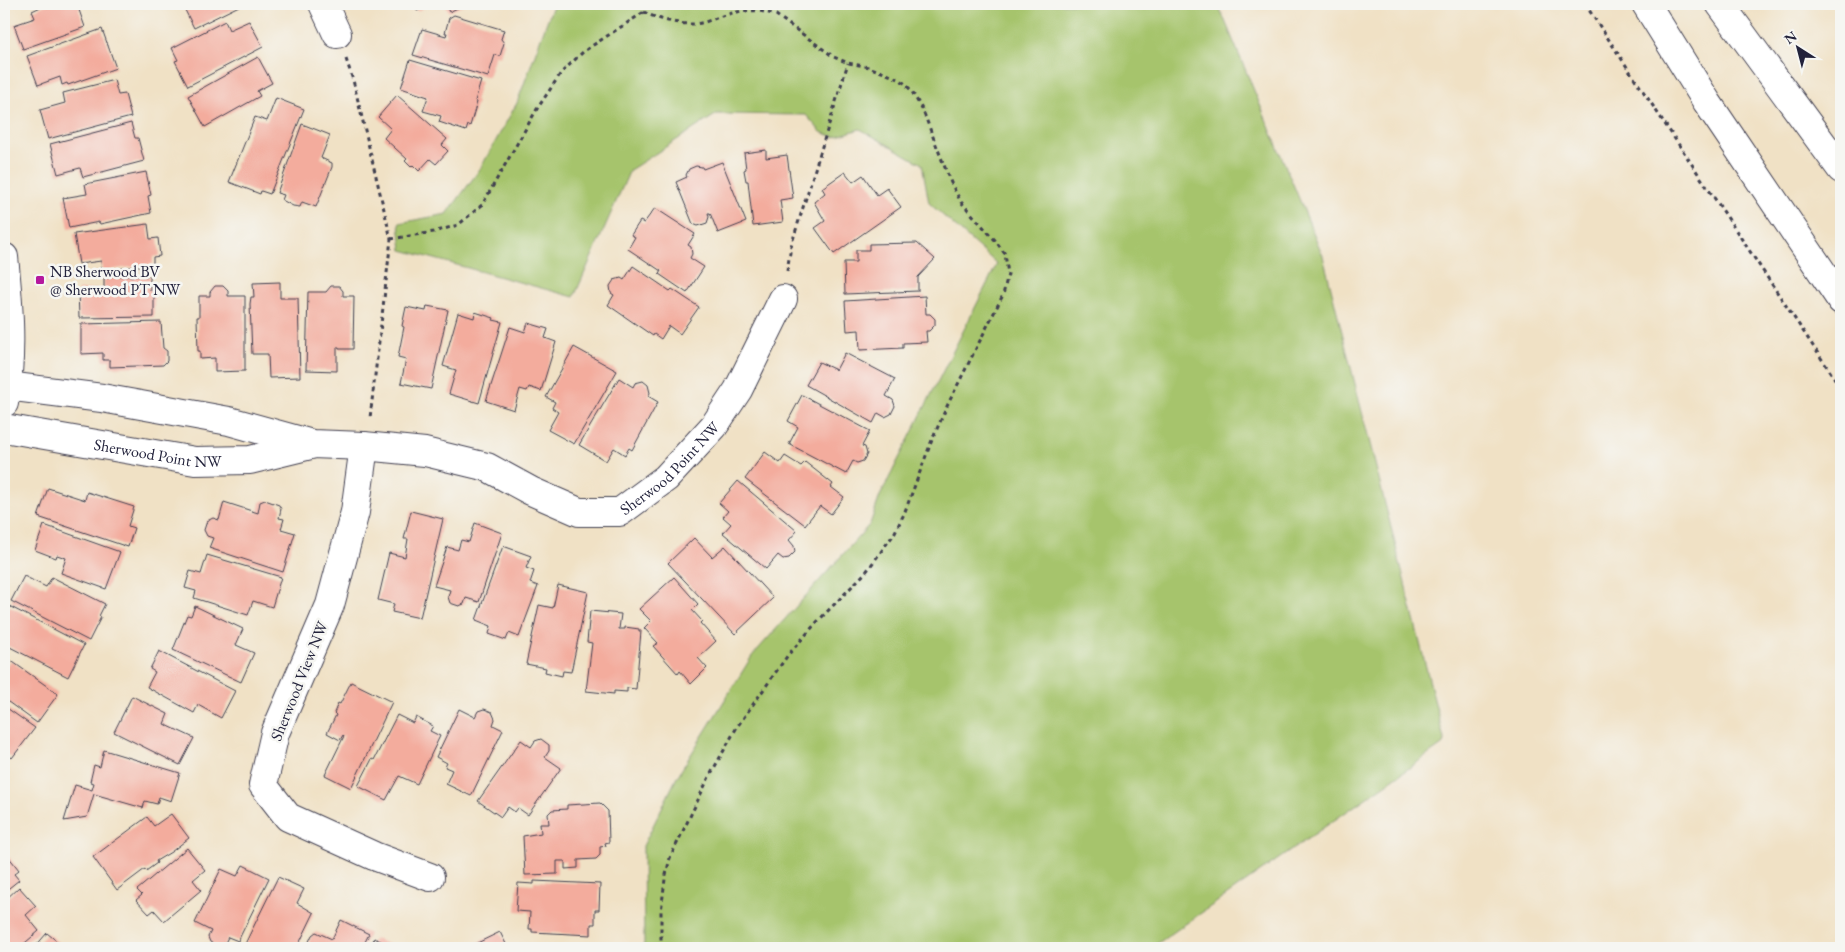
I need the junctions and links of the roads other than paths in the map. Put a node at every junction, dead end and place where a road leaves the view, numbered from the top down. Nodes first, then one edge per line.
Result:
1 (323, 4) edge
2 (1646, 4) edge
3 (1720, 4) edge
4 (337, 34) road end
5 (1841, 169) edge
6 (4, 257) edge
7 (783, 299) road end
8 (1841, 300) edge
9 (5, 395) edge
10 (4, 428) edge
11 (312, 444) junction
12 (364, 446) junction
13 (430, 877) dead end

1 - 4 main road
2 - 8 main road
3 - 5 main road
6 - 9 main road
7 - 12 main road, Sherwood Point NW
9 - 11 main road, Sherwood Point NW
10 - 11 main road, Sherwood Point NW
11 - 12 main road, Sherwood Point NW
12 - 13 main road, Sherwood View NW

